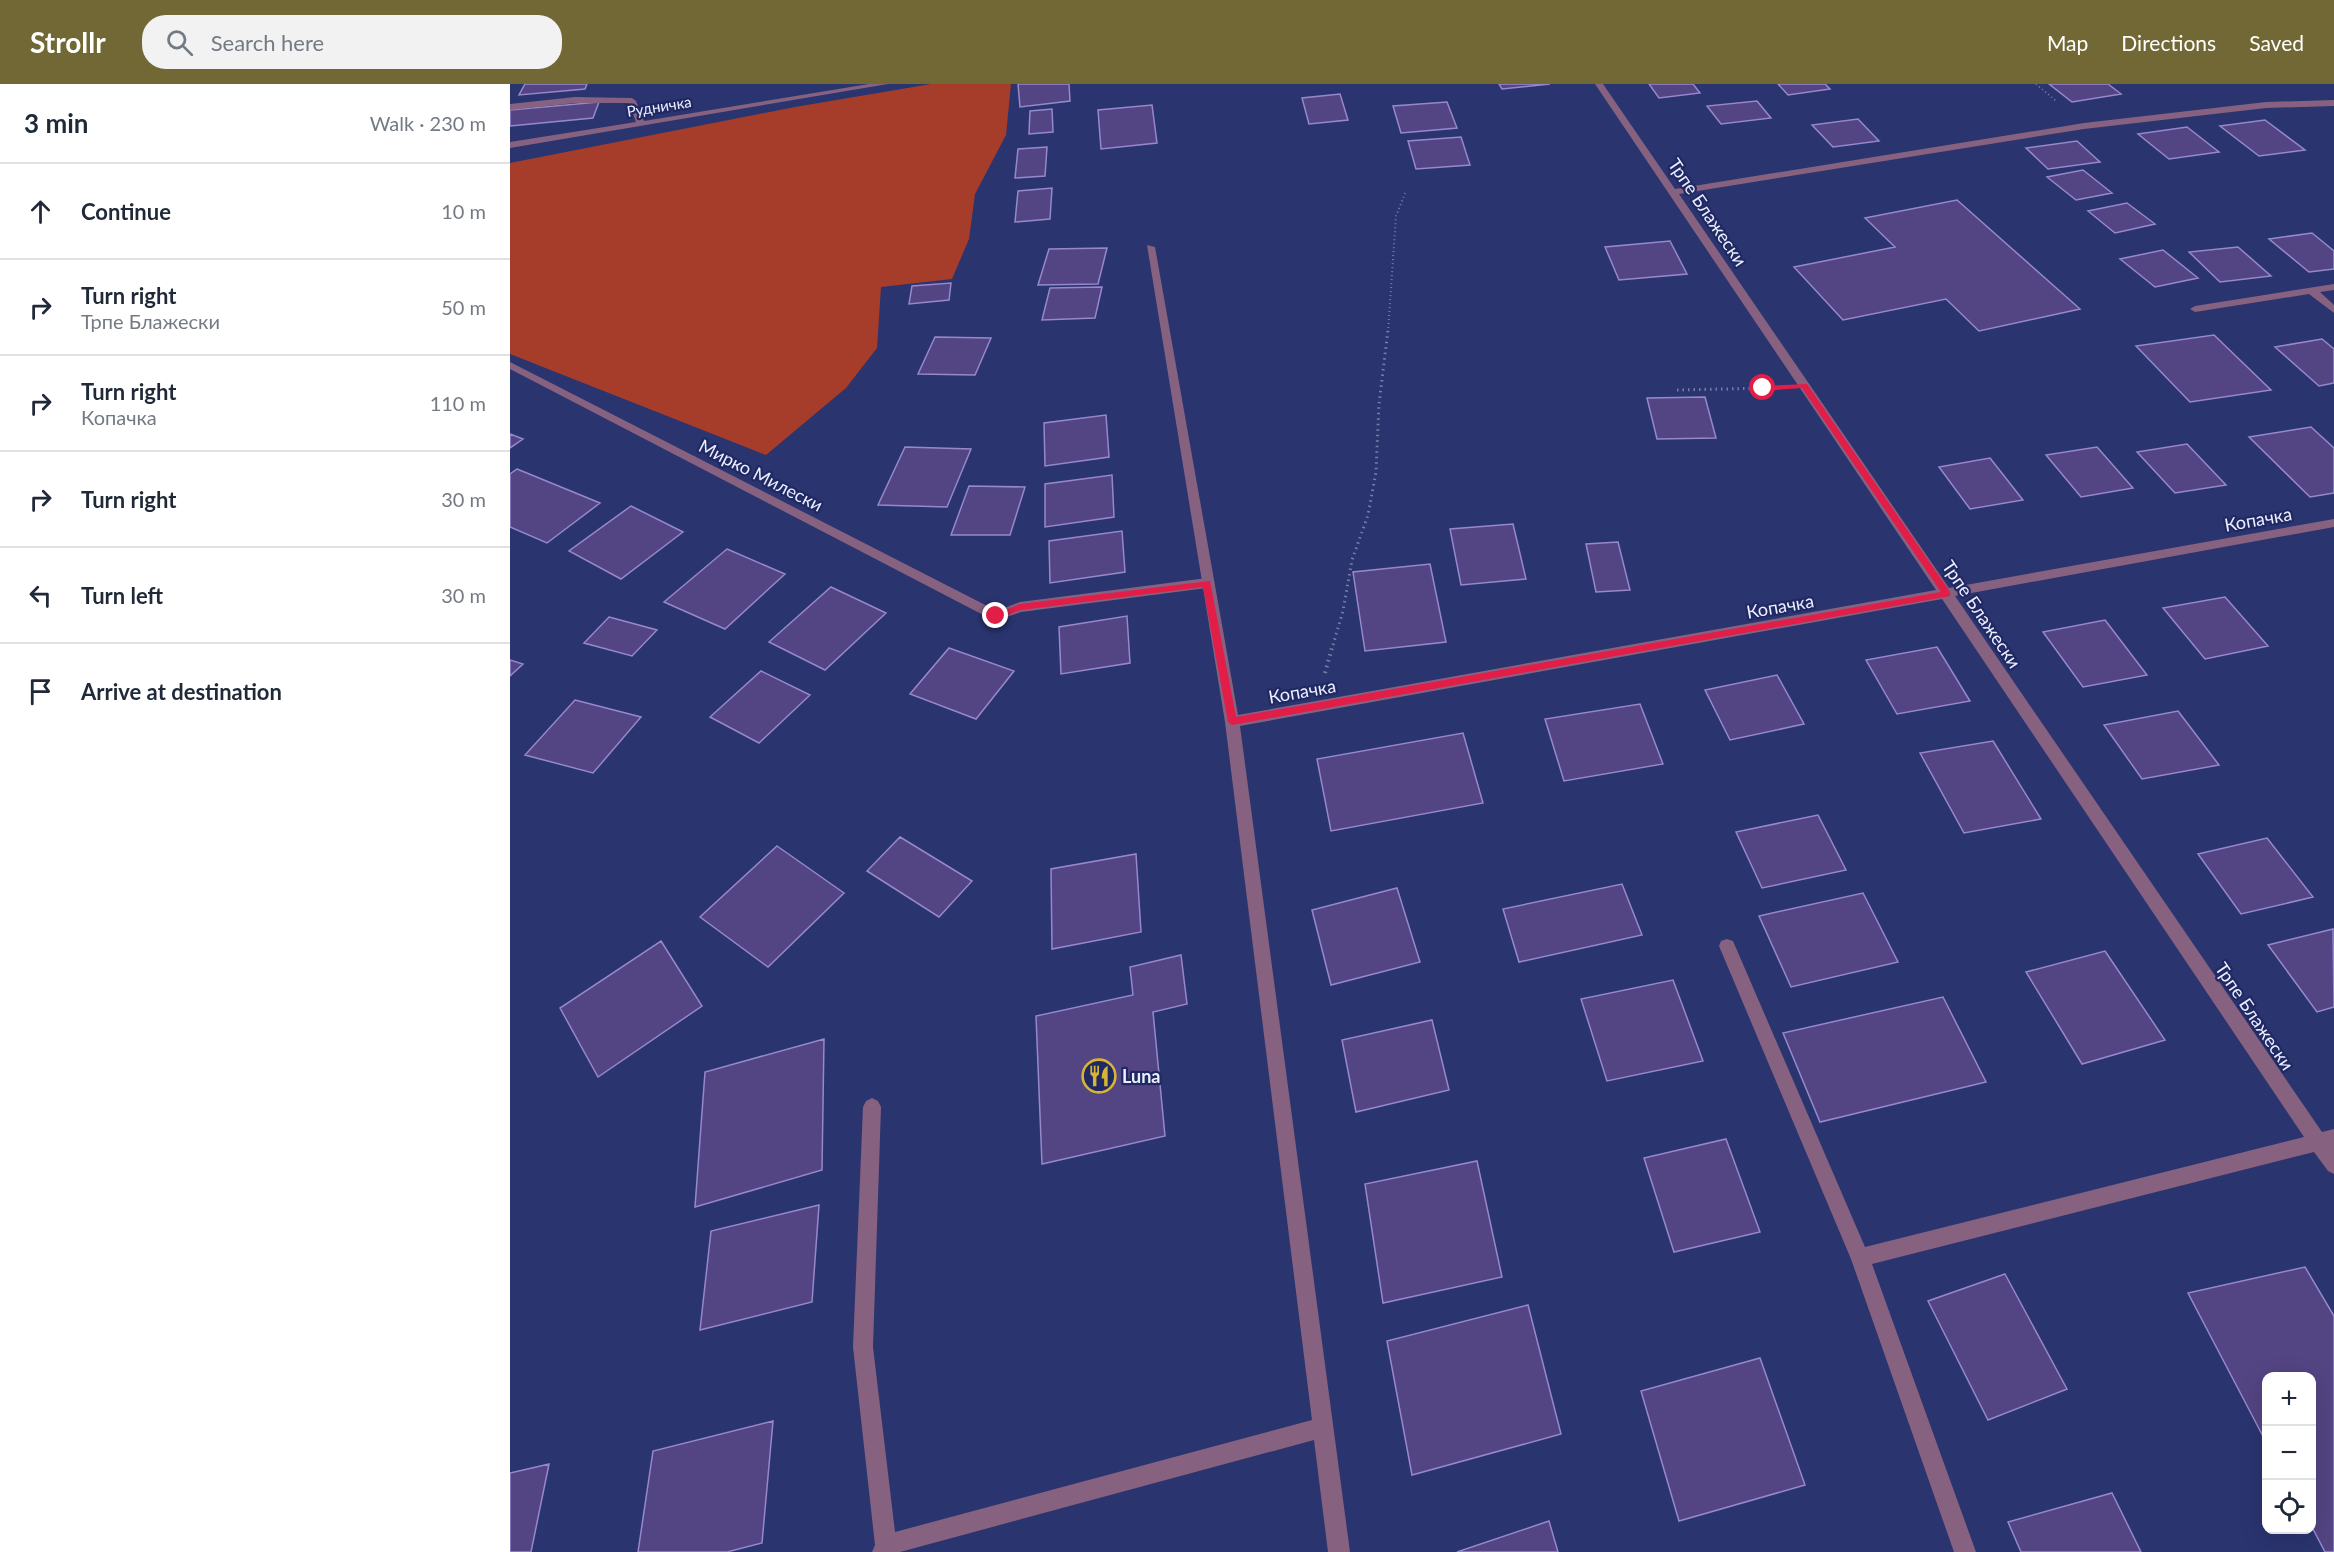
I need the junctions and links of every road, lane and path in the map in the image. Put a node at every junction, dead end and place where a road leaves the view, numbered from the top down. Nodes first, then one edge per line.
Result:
1 (884, 84) edge
2 (1599, 84) edge
3 (2334, 103) edge
4 (510, 107) edge
5 (640, 122) junction
6 (510, 144) edge
7 (1406, 191) dead end
8 (1673, 192) junction
9 (1150, 247) dead end
10 (2334, 287) edge
11 (2311, 290) junction
12 (2195, 309) dead end
13 (2334, 310) edge
14 (510, 365) edge
15 (1804, 385) junction
16 (1677, 390) dead end
17 (2334, 523) edge
18 (1207, 584) junction
19 (1947, 594) junction
20 (1319, 707) junction
21 (1232, 722) junction
22 (1727, 946) dead end
23 (872, 1107) dead end
24 (2326, 1141) edge
25 (2334, 1165) edge
26 (1860, 1258) junction
27 (1323, 1427) junction
28 (884, 1549) edge
29 (1339, 1552) edge
30 (1965, 1552) edge

1 - 5 street, Рудничка
2 - 8 street, Трпе Блажески
3 - 8 street
4 - 5 street
5 - 6 street, Рудничка
7 - 20 path
8 - 15 street, Трпе Блажески
9 - 18 street
10 - 11 street
11 - 12 street
11 - 13 street
14 - 18 street, Мирко Милески
15 - 16 path
15 - 19 street, Трпе Блажески
17 - 19 street, Копачка
18 - 21 street
19 - 20 street, Копачка
19 - 24 street, Трпе Блажески
20 - 21 street, Копачка
21 - 27 street
22 - 26 street
23 - 28 street
24 - 25 street, Трпе Блажески
24 - 26 street
26 - 30 street
27 - 28 street
27 - 29 street

